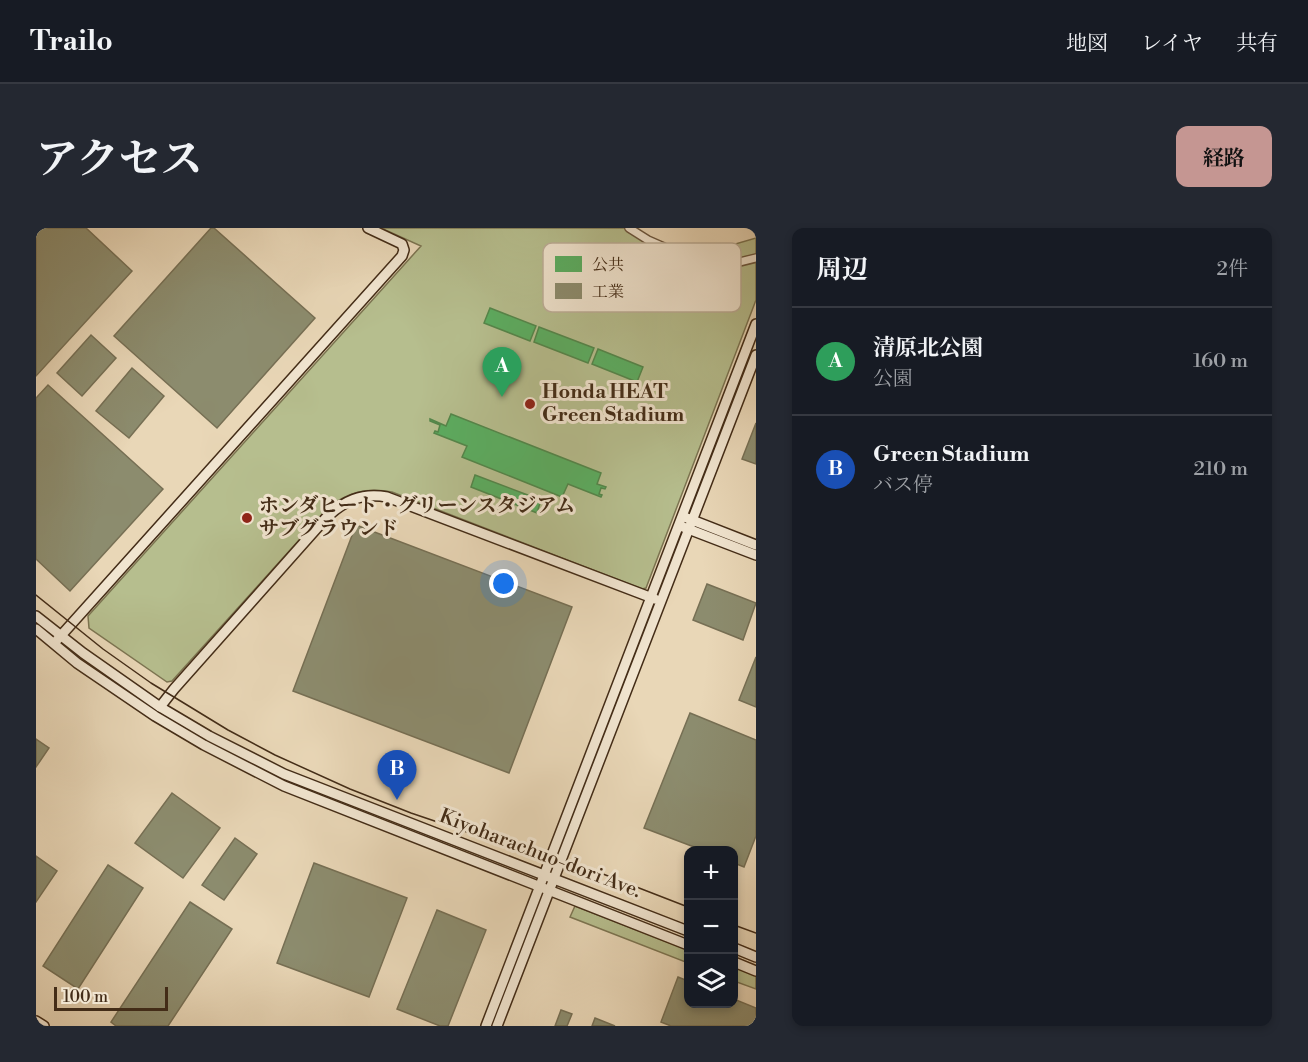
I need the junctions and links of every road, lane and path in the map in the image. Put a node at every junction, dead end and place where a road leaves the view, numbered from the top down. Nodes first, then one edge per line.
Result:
1 (368, 228) edge
2 (630, 228) edge
3 (655, 243) edge
4 (756, 258) edge
5 (741, 262) edge
6 (756, 324) edge
7 (756, 354) edge
8 (685, 523) junction
9 (756, 545) edge
10 (756, 555) edge
11 (650, 598) junction
12 (660, 601) junction
13 (36, 616) edge
14 (36, 629) edge
15 (60, 636) junction
16 (53, 644) junction
17 (160, 707) junction
18 (544, 875) junction
19 (554, 879) junction
20 (539, 887) junction
21 (550, 891) junction
22 (684, 929) edge
23 (684, 943) edge
24 (738, 950) edge
25 (756, 957) edge
26 (738, 964) edge
27 (756, 971) edge
28 (36, 1021) edge
29 (44, 1026) edge
30 (486, 1026) edge
31 (497, 1026) edge

1 - 15 street
2 - 3 street
4 - 5 street
6 - 8 street
7 - 8 street
8 - 9 street
8 - 10 street
8 - 11 street
8 - 12 street
11 - 12 street
11 - 17 street
11 - 18 street
12 - 19 street
13 - 15 street, Kiyoharachuo-dori Ave.
14 - 16 street, Kiyoharachuo-dori Ave.
15 - 16 street
15 - 17 street, Kiyoharachuo-dori Ave.
16 - 20 street, Kiyoharachuo-dori Ave.
17 - 18 street, Kiyoharachuo-dori Ave.
18 - 19 street, Kiyoharachuo-dori Ave.
18 - 20 street
19 - 21 street
19 - 22 street, Kiyoharachuo-dori Ave.
20 - 21 street, Kiyoharachuo-dori Ave.
20 - 30 street
21 - 23 street, Kiyoharachuo-dori Ave.
21 - 31 street
24 - 25 street
26 - 27 street
28 - 29 street

